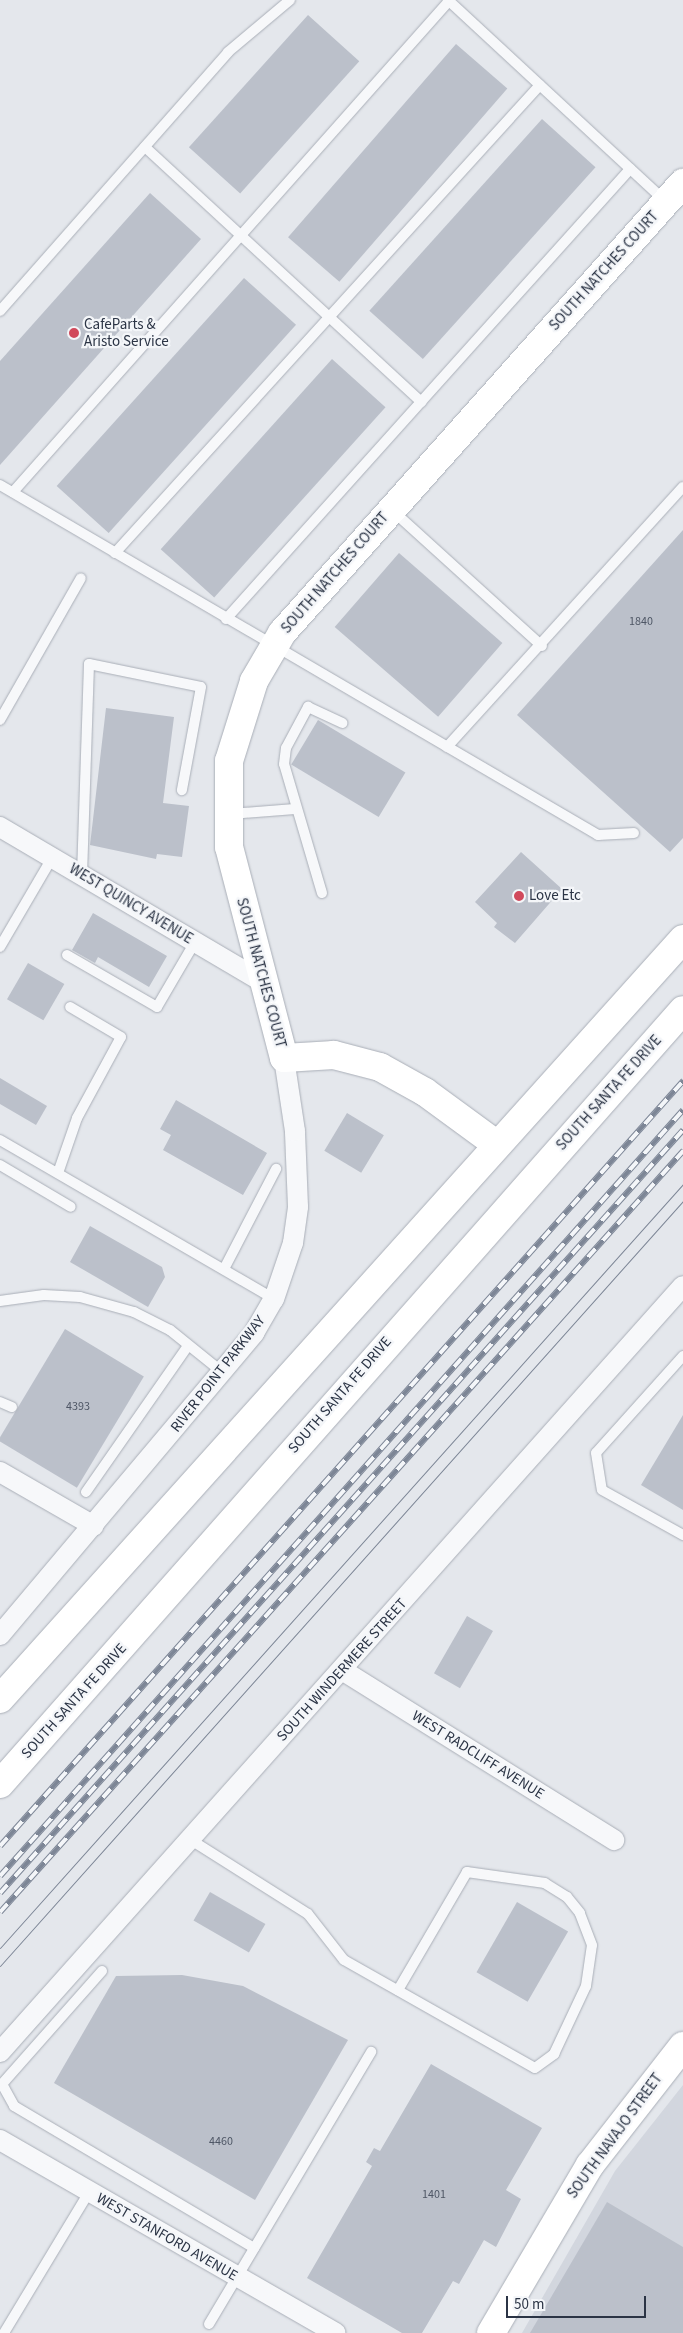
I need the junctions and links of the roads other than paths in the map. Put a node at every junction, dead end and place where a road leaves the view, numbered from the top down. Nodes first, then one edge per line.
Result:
1 (290, 0) edge
2 (449, 0) edge
3 (540, 85) junction
4 (145, 147) junction
5 (630, 169) junction
6 (674, 192) edge
7 (240, 236) junction
8 (0, 311) edge
9 (329, 317) junction
10 (421, 402) junction
11 (0, 485) edge
12 (683, 487) edge
13 (13, 492) junction
14 (391, 509) junction
15 (115, 553) junction
16 (81, 578) dead end
17 (226, 619) junction
18 (542, 646) junction
19 (273, 647) junction
20 (0, 720) edge
21 (342, 723) dead end
22 (447, 748) junction
23 (182, 790) dead end
24 (295, 809) junction
25 (227, 814) junction
26 (0, 827) edge
27 (634, 833) dead end
28 (52, 858) junction
29 (82, 875) junction
30 (322, 893) dead end
31 (683, 939) edge
32 (195, 942) junction
33 (0, 947) edge
34 (67, 955) dead end
35 (261, 981) junction
36 (70, 1008) dead end
37 (683, 1010) edge
38 (284, 1058) junction
39 (0, 1140) edge
40 (496, 1144) junction
41 (0, 1165) edge
42 (276, 1168) dead end
43 (58, 1173) junction
44 (71, 1207) dead end
45 (224, 1269) junction
46 (683, 1286) edge
47 (274, 1299) junction
48 (0, 1301) edge
49 (188, 1346) junction
50 (683, 1356) edge
51 (222, 1372) junction
52 (0, 1402) edge
53 (12, 1407) dead end
54 (0, 1472) edge
55 (86, 1492) dead end
56 (94, 1526) junction
57 (683, 1535) edge
58 (3, 1625) edge
59 (342, 1670) junction
60 (0, 1699) edge
61 (0, 1784) edge
62 (191, 1840) junction
63 (614, 1840) dead end
64 (102, 1971) dead end
65 (398, 1990) junction
66 (683, 2046) edge
67 (0, 2052) edge
68 (372, 2052) dead end
69 (0, 2140) edge
70 (89, 2192) junction
71 (254, 2248) junction
72 (237, 2277) junction
73 (209, 2324) dead end
74 (327, 2331) edge
75 (4, 2333) edge
76 (491, 2333) edge

1 - 4 lane
2 - 3 lane
2 - 7 lane
3 - 5 lane
3 - 9 lane
4 - 7 lane
4 - 8 lane
5 - 6 lane
5 - 10 lane
6 - 14 main road, SOUTH NATCHES COURT
7 - 9 lane
7 - 13 lane
9 - 10 lane
9 - 15 lane
10 - 17 lane
11 - 13 lane
12 - 18 lane
13 - 15 lane
14 - 18 lane
14 - 19 main road, SOUTH NATCHES COURT
15 - 17 lane
16 - 20 lane
17 - 19 lane
18 - 22 lane
19 - 22 lane
19 - 25 main road, SOUTH NATCHES COURT
21 - 24 lane
22 - 27 lane
23 - 29 lane
24 - 25 lane
24 - 30 lane
25 - 35 main road, SOUTH NATCHES COURT
26 - 28 street, WEST QUINCY AVENUE
28 - 29 street, WEST QUINCY AVENUE
28 - 33 lane
29 - 32 street, WEST QUINCY AVENUE
31 - 40 main road
32 - 34 lane
32 - 35 street, WEST QUINCY AVENUE
35 - 38 main road, SOUTH NATCHES COURT
36 - 43 lane
37 - 61 main road, SOUTH SANTA FE DRIVE
38 - 40 main road
38 - 47 street, RIVER POINT PARKWAY
39 - 43 lane
40 - 60 main road
41 - 44 lane
42 - 45 lane
43 - 45 lane
45 - 47 lane
46 - 59 street, SOUTH WINDERMERE STREET
47 - 51 street, RIVER POINT PARKWAY
48 - 49 lane
49 - 51 lane
49 - 55 lane
50 - 57 lane
51 - 56 street, RIVER POINT PARKWAY
52 - 53 lane
54 - 56 street
56 - 58 street, RIVER POINT PARKWAY
59 - 62 street, SOUTH WINDERMERE STREET
59 - 63 street, WEST RADCLIFF AVENUE
62 - 65 lane
62 - 67 street, SOUTH WINDERMERE STREET
64 - 71 lane
65 - 65 lane
66 - 76 main road, SOUTH NAVAJO STREET
68 - 71 lane
69 - 70 street, WEST STANFORD AVENUE
70 - 72 street, WEST STANFORD AVENUE
70 - 75 lane
71 - 72 lane
72 - 73 lane
72 - 74 street, WEST STANFORD AVENUE

